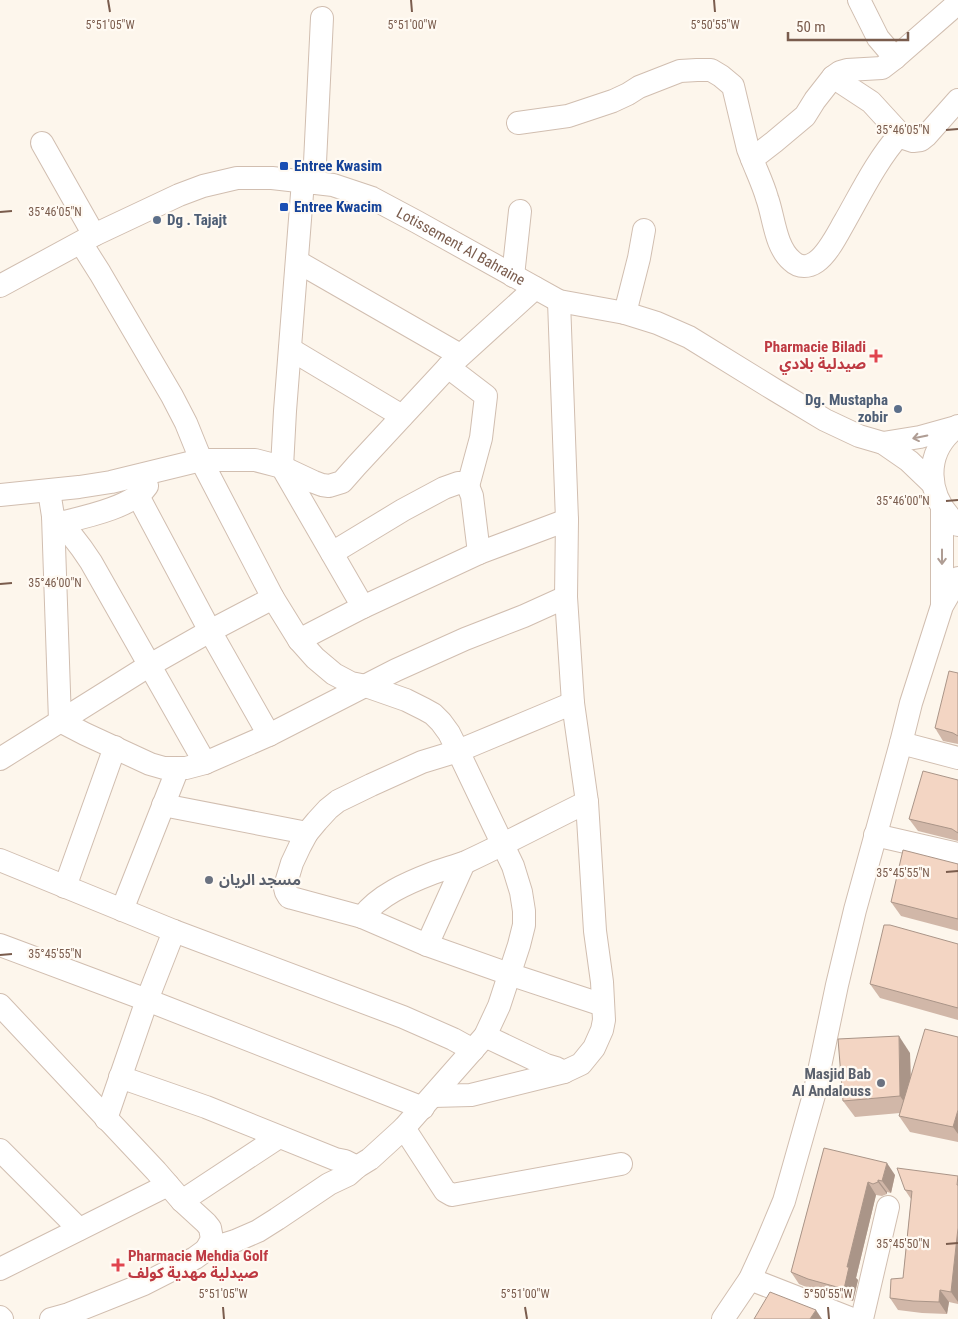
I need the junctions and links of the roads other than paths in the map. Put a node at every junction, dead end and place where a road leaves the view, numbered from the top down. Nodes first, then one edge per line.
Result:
1 (859, 0) edge
2 (958, 3) edge
3 (322, 18) dead end
4 (895, 58) junction
5 (833, 77) junction
6 (958, 100) edge
7 (518, 123) dead end
8 (900, 134) junction
9 (42, 143) dead end
10 (752, 158) junction
11 (309, 182) junction
12 (520, 212) dead end
13 (644, 230) dead end
14 (87, 239) junction
15 (298, 262) junction
16 (513, 276) junction
17 (0, 286) edge
18 (535, 288) junction
19 (559, 301) junction
20 (625, 313) junction
21 (290, 349) junction
22 (454, 361) junction
23 (402, 416) junction
24 (957, 427) edge
25 (884, 443) junction
26 (201, 460) junction
27 (282, 467) junction
28 (150, 473) junction
29 (933, 484) junction
30 (468, 486) junction
31 (49, 491) junction
32 (0, 495) edge
33 (138, 496) junction
34 (942, 508) junction
35 (56, 520) junction
36 (567, 520) junction
37 (958, 525) edge
38 (479, 553) junction
39 (332, 554) junction
40 (958, 578) edge
41 (566, 597) junction
42 (273, 598) junction
43 (942, 606) junction
44 (363, 607) junction
45 (210, 631) junction
46 (299, 640) junction
47 (150, 665) junction
48 (366, 686) junction
49 (573, 703) junction
50 (60, 721) junction
51 (269, 735) junction
52 (901, 743) junction
53 (115, 747) junction
54 (458, 750) junction
55 (958, 758) edge
56 (0, 759) edge
57 (205, 763) junction
58 (178, 768) junction
59 (587, 802) junction
60 (163, 805) junction
61 (308, 833) junction
62 (876, 834) junction
63 (502, 843) junction
64 (958, 854) edge
65 (0, 860) edge
66 (464, 862) junction
67 (65, 887) junction
68 (122, 910) junction
69 (362, 917) junction
70 (174, 931) junction
71 (0, 945) edge
72 (427, 945) junction
73 (508, 974) junction
74 (147, 1000) junction
75 (0, 1005) edge
76 (603, 1005) junction
77 (479, 1043) junction
78 (564, 1072) junction
79 (120, 1076) junction
80 (428, 1102) junction
81 (106, 1119) junction
82 (404, 1128) junction
83 (279, 1137) junction
84 (0, 1150) edge
85 (621, 1164) dead end
86 (357, 1167) junction
87 (175, 1193) junction
88 (888, 1207) dead end
89 (79, 1229) junction
90 (206, 1250) junction
91 (0, 1269) edge
92 (750, 1280) junction
93 (51, 1319) edge
94 (723, 1319) edge
95 (852, 1319) edge
96 (862, 1319) edge

1 - 4 street
2 - 4 street
3 - 11 street
4 - 5 street
5 - 8 street
5 - 10 street
6 - 8 street
7 - 10 street
8 - 10 street
9 - 14 street
11 - 14 street, Lotissement Al Bahraine
11 - 15 street
11 - 16 street, Lotissement Al Bahraine
12 - 16 street
13 - 20 street
14 - 17 street, Lotissement Al Bahraine
14 - 26 street
15 - 21 street
15 - 22 street
16 - 18 street, Lotissement Al Bahraine
18 - 19 street, Lotissement Al Bahraine
18 - 22 street
19 - 20 street, Lotissement Al Bahraine
19 - 36 street
20 - 25 street, Lotissement Al Bahraine
21 - 23 street
21 - 27 street
22 - 23 street
22 - 30 street
23 - 27 street
24 -> 25 street, Lotissement Al Bahraine
24 - 29 street
25 - 29 street, Lotissement Al Bahraine
26 - 27 street
26 - 28 street
26 - 42 street
27 - 39 street
28 - 31 street
28 - 33 street
29 - 34 street
30 - 38 street
30 - 39 street
31 - 32 street
31 - 35 street
33 - 35 street
33 - 45 street
34 - 37 street
34 -> 43 street
35 - 47 street
35 - 50 street
36 - 38 street
36 - 41 street
38 - 44 street
39 - 44 street
40 - 43 street
41 - 48 street
41 - 49 street
42 - 45 street
42 - 46 street
43 - 52 street
44 - 46 street
45 - 47 street
45 - 51 street
46 - 48 street
47 - 50 street
47 - 57 street
48 - 51 street
48 - 54 street
49 - 54 street
49 - 59 street
50 - 53 street
50 - 56 street
51 - 57 street
52 - 55 street
52 - 62 street
53 - 58 street
53 - 67 street
54 - 61 street
54 - 63 street
57 - 58 street
58 - 60 street
59 - 63 street
59 - 76 street
60 - 61 street
60 - 68 street
61 - 69 street
62 - 64 street
62 - 92 street
63 - 66 street
63 - 73 street
65 - 67 street
66 - 69 street
66 - 72 street
67 - 68 street
68 - 70 street
69 - 72 street
70 - 74 street
70 - 77 street
71 - 74 street
72 - 73 street
73 - 76 street
73 - 77 street
74 - 79 street
74 - 80 street
75 - 81 street
76 - 78 street
77 - 78 street
77 - 80 street
78 - 80 street
79 - 81 street
79 - 83 street
80 - 82 street
81 - 87 street
82 - 85 street
82 - 86 street
83 - 86 street
83 - 87 street
84 - 89 street
86 - 90 street
87 - 89 street
87 - 90 street
88 - 96 street
89 - 91 street
90 - 93 street
92 - 94 street
92 - 95 street

